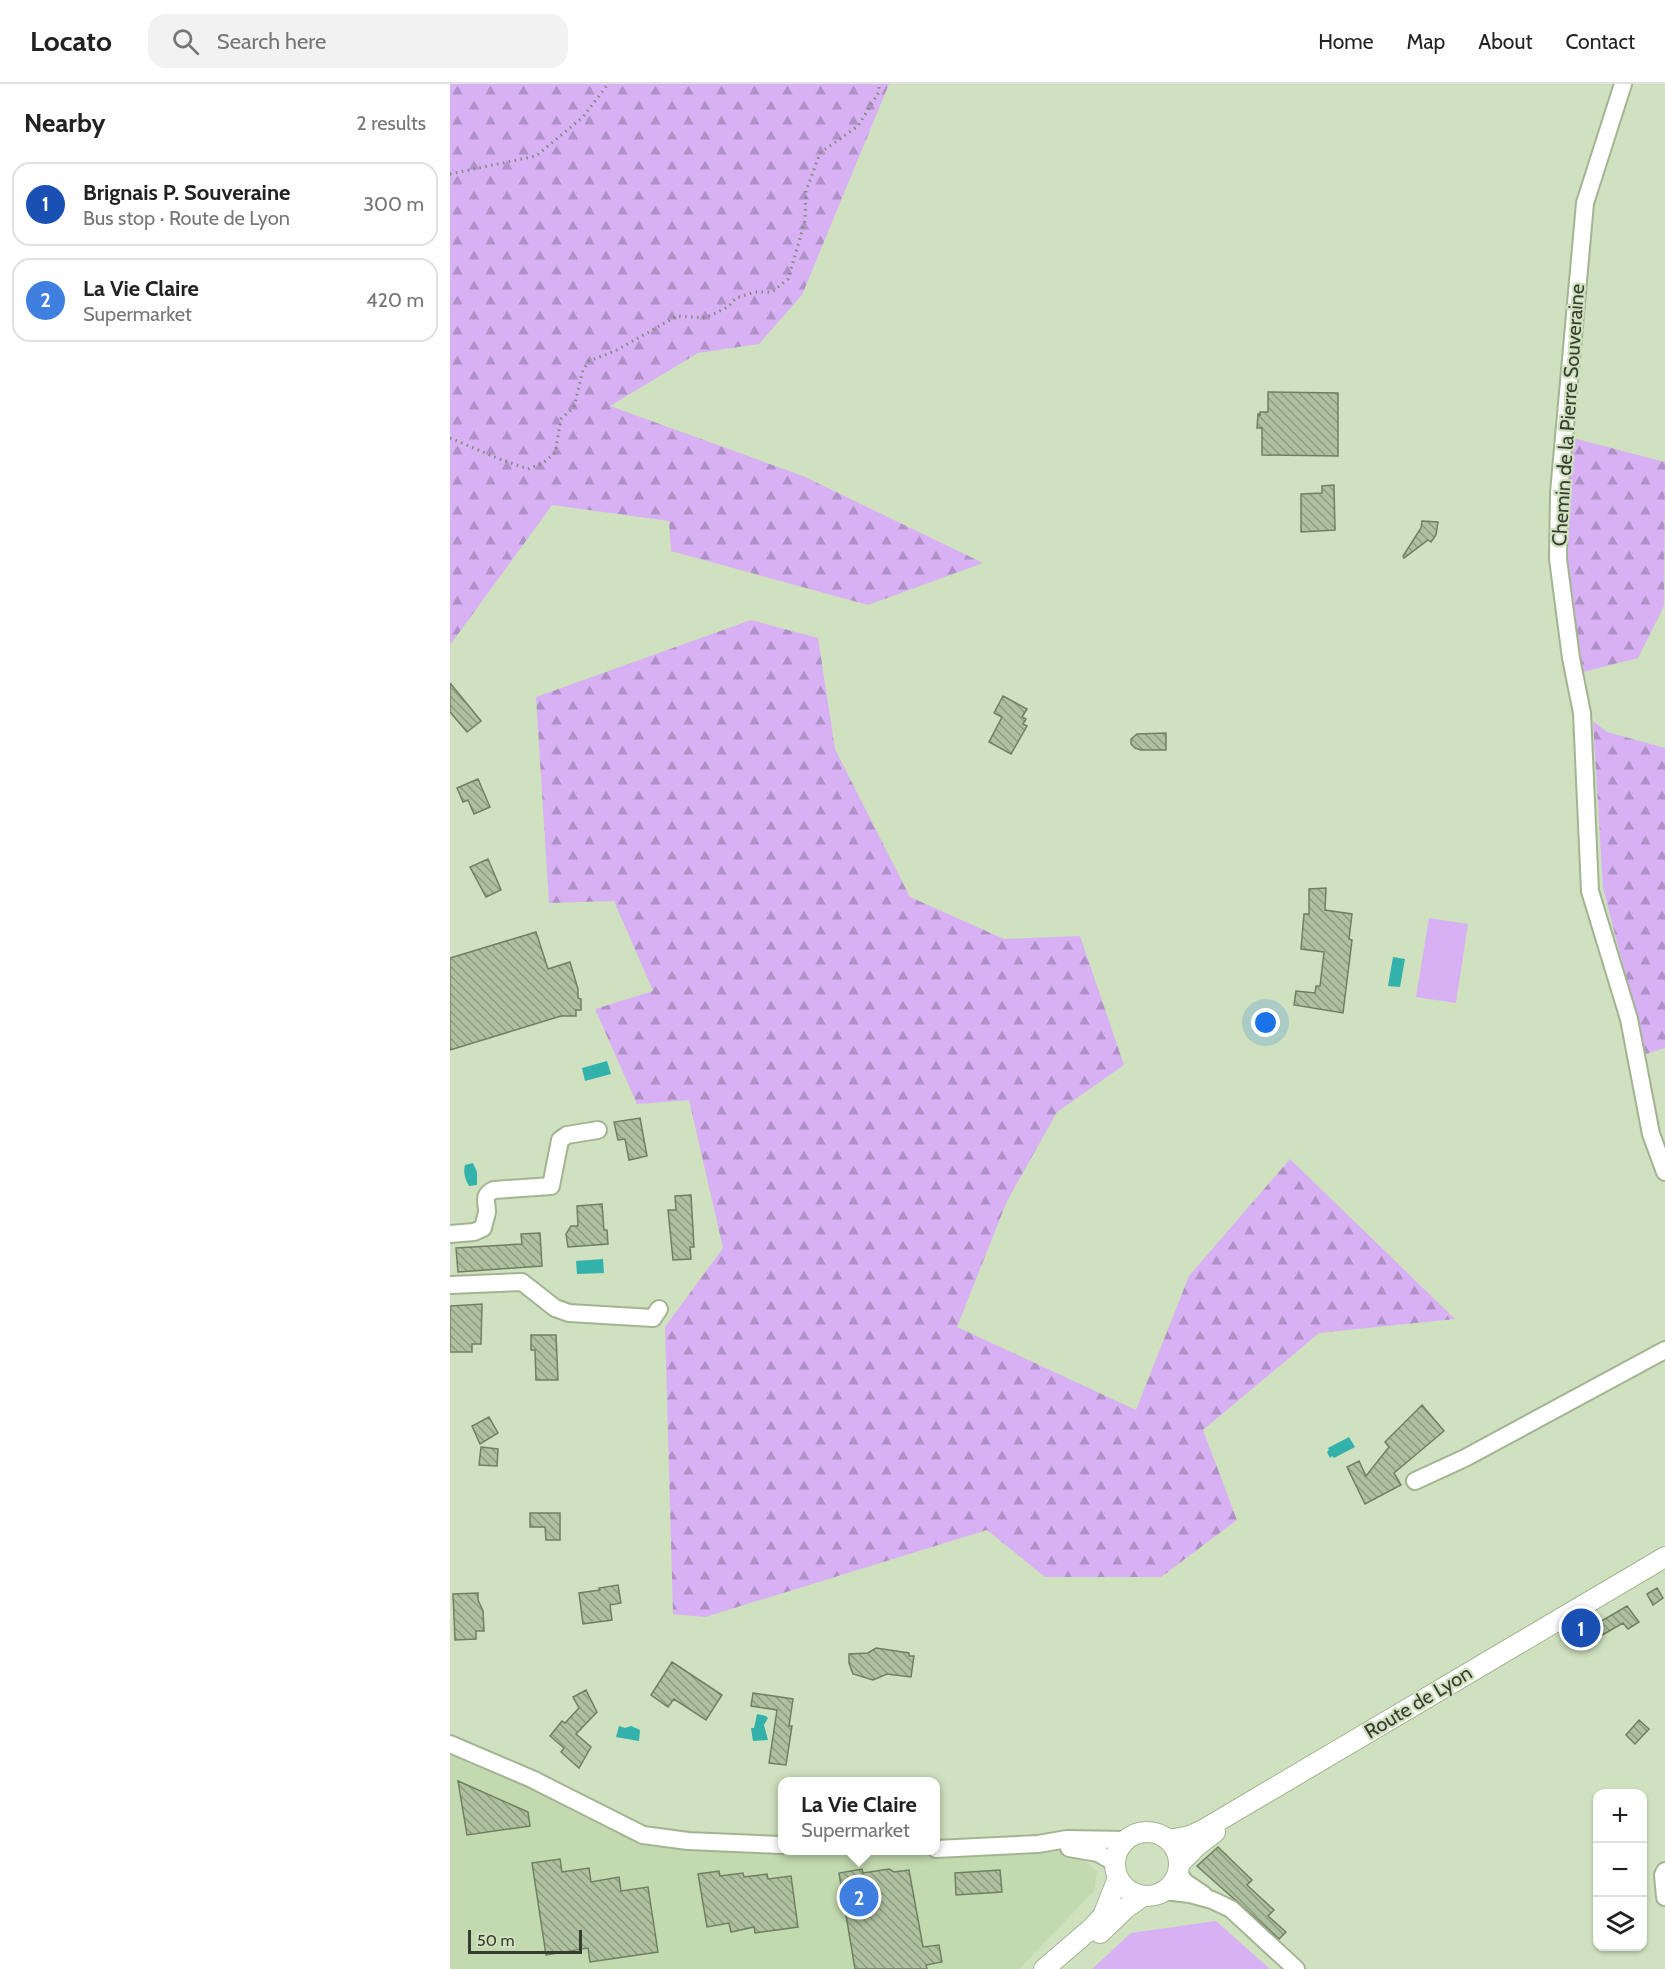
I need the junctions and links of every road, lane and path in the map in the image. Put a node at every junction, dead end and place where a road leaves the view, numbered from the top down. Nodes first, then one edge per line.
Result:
1 (608, 84) edge
2 (879, 84) edge
3 (1623, 84) edge
4 (450, 174) edge
5 (450, 438) edge
6 (598, 1131) dead end
7 (1665, 1172) edge
8 (450, 1233) edge
9 (450, 1284) edge
10 (659, 1308) dead end
11 (1665, 1350) edge
12 (1415, 1481) dead end
13 (1665, 1557) edge
14 (1665, 1568) edge
15 (450, 1744) edge
16 (1126, 1840) junction
17 (1169, 1840) junction
18 (1038, 1844) junction
19 (778, 1845) edge
20 (940, 1849) edge
21 (1179, 1868) junction
22 (1117, 1870) junction
23 (1665, 1871) edge
24 (1164, 1892) junction
25 (1143, 1896) junction
26 (1665, 1897) edge
27 (1212, 1900) junction
28 (1044, 1969) edge
29 (1060, 1969) edge
30 (1296, 1969) edge

1 - 4 path
2 - 5 path
3 - 7 street, Chemin de la Pierre Souveraine
6 - 8 street
9 - 10 street
11 - 12 street
13 - 17 main road, Route de Lyon
14 - 21 main road, Route de Lyon
15 - 19 street
16 - 17 main road
16 - 18 street
16 - 22 main road
17 - 21 main road
18 - 20 street
18 - 22 street
21 - 24 main road
21 - 27 street
22 - 25 main road
22 - 28 main road
23 - 26 street
24 - 25 main road
24 - 27 street
25 - 29 main road
27 - 30 street

